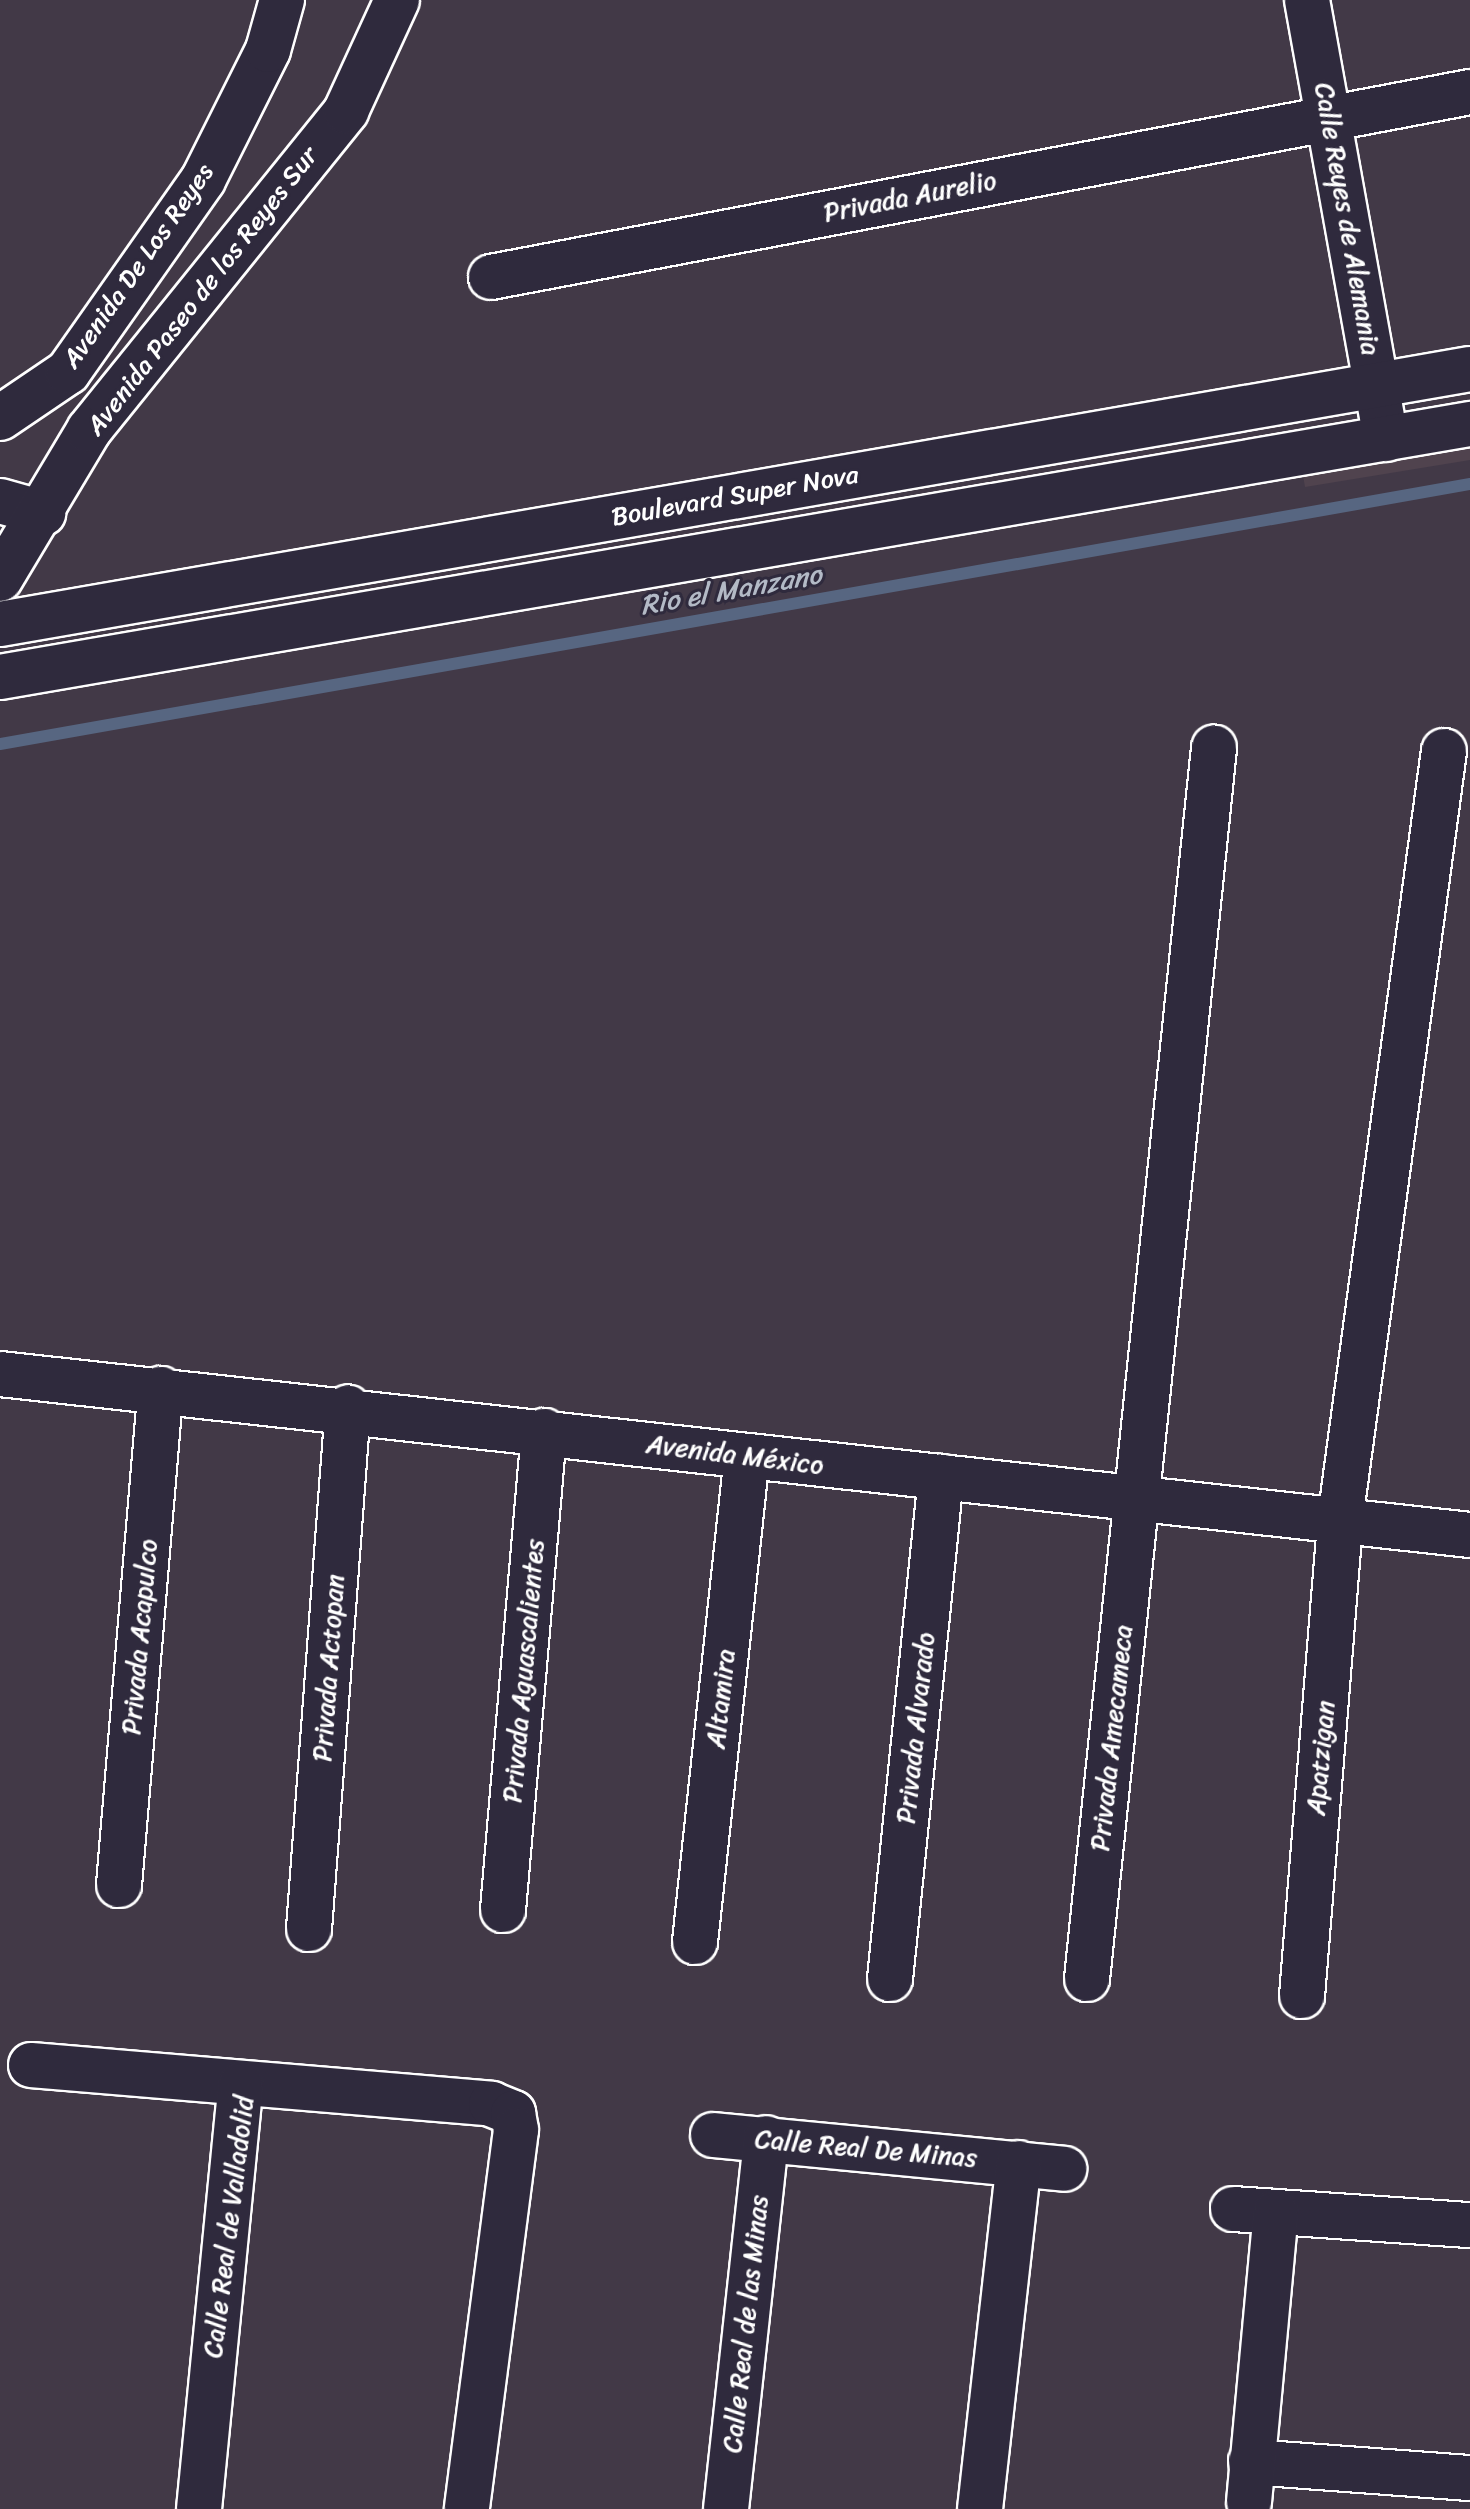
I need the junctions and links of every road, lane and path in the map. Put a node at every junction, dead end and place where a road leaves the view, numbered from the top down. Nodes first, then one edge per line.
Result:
1 (282, 0) edge
2 (397, 0) edge
3 (1307, 0) edge
4 (1470, 92) edge
5 (1329, 118) junction
6 (491, 277) dead end
7 (1470, 369) edge
8 (1377, 384) junction
9 (0, 418) edge
10 (1470, 424) edge
11 (1386, 439) junction
12 (0, 501) edge
13 (43, 513) junction
14 (0, 579) edge
15 (0, 624) edge
16 (0, 677) edge
17 (1214, 748) dead end
18 (1444, 751) dead end
19 (0, 1374) edge
20 (161, 1389) junction
21 (348, 1407) junction
22 (544, 1431) junction
23 (747, 1457) junction
24 (941, 1477) junction
25 (1137, 1498) junction
26 (1340, 1520) junction
27 (1470, 1535) edge
28 (119, 1885) dead end
29 (503, 1910) dead end
30 (309, 1929) dead end
31 (695, 1942) dead end
32 (890, 1979) dead end
33 (1087, 1979) dead end
34 (1302, 1996) dead end
35 (31, 2065) dead end
36 (241, 2084) junction
37 (713, 2135) dead end
38 (766, 2138) junction
39 (1019, 2163) junction
40 (1064, 2169) dead end
41 (1233, 2209) dead end
42 (1276, 2212) junction
43 (1470, 2225) edge
44 (1470, 2478) edge
45 (199, 2509) edge
46 (467, 2509) edge
47 (726, 2509) edge
48 (980, 2509) edge

1 - 9 street, Avenida De Los Reyes
2 - 13 street, Avenida Paseo de los Reyes Sur
3 - 5 street, Calle Reyes de Alemania
4 - 5 street, Privada Aurelio
5 - 6 street, Privada Aurelio
5 - 8 street, Calle Reyes de Alemania
7 - 8 street, Boulevard Super Nova
8 - 11 street, Calle Reyes de Alemania
8 - 15 street, Boulevard Super Nova
10 - 11 street, Boulevard Super Nova
11 - 16 street, Boulevard Super Nova
12 - 13 street
13 - 14 street, Avenida Paseo de los Reyes Sur
17 - 25 street, Privada Amecameca
18 - 26 street, Apatzigan
19 - 20 street, Avenida México
20 - 21 street, Avenida México
20 - 28 street, Privada Acapulco
21 - 22 street, Avenida México
21 - 30 street, Privada Actopan
22 - 23 street, Avenida México
22 - 29 street, Privada Aguascalientes
23 - 24 street, Avenida México
23 - 31 street, Altamira
24 - 25 street, Avenida México
24 - 32 street, Privada Alvarado
25 - 26 street, Avenida México
25 - 33 street, Privada Amecameca
26 - 27 street, Avenida México
26 - 34 street, Apatzigan
35 - 36 street
36 - 45 street, Calle Real de Valladolid
36 - 46 street, Calle Real de Valladolid
37 - 38 street, Calle Real De Minas
38 - 39 street, Calle Real De Minas
38 - 47 street, Calle Real de las Minas
39 - 40 street, Calle Real De Minas
39 - 48 street
41 - 42 street
42 - 43 street
42 - 44 street

